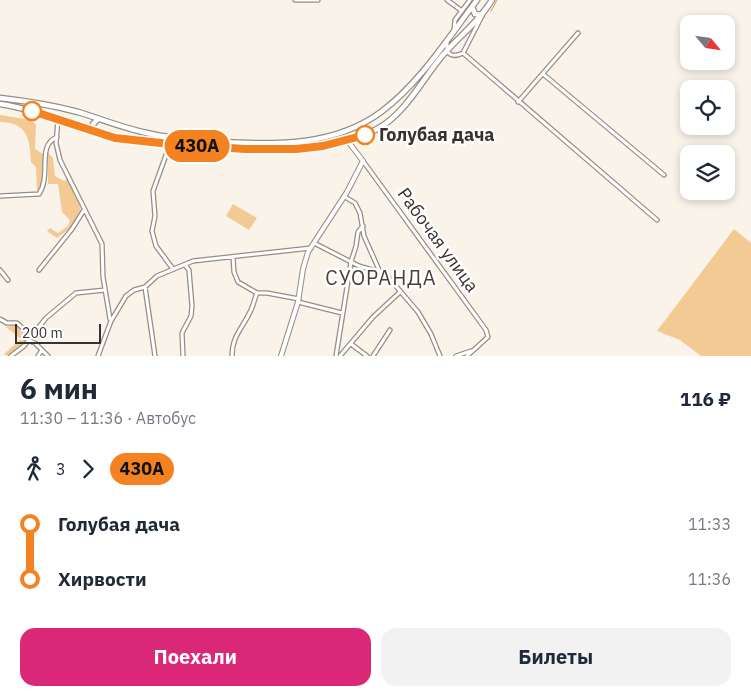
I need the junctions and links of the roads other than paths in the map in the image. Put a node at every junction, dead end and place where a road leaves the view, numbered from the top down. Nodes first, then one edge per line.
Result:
1 (295, 0) edge
2 (318, 0) edge
3 (447, 0) edge
4 (470, 0) edge
5 (477, 0) edge
6 (492, 0) edge
7 (472, 7) junction
8 (462, 11) junction
9 (482, 15) junction
10 (454, 31) junction
11 (578, 34) dead end
12 (448, 40) junction
13 (447, 51) junction
14 (463, 53) junction
15 (543, 74) junction
16 (0, 98) edge
17 (518, 102) junction
18 (0, 104) edge
19 (58, 119) junction
20 (98, 119) junction
21 (94, 132) junction
22 (56, 137) junction
23 (347, 140) junction
24 (170, 144) junction
25 (363, 162) junction
26 (664, 175) dead end
27 (0, 196) edge
28 (345, 197) junction
29 (84, 210) junction
30 (657, 220) dead end
31 (363, 226) junction
32 (314, 243) junction
33 (310, 248) junction
34 (233, 257) junction
35 (351, 262) junction
36 (185, 265) junction
37 (173, 269) junction
38 (0, 270) edge
39 (39, 270) dead end
40 (380, 272) junction
41 (8, 280) dead end
42 (145, 287) junction
43 (104, 290) junction
44 (400, 292) junction
45 (256, 293) junction
46 (298, 300) junction
47 (342, 313) junction
48 (0, 319) edge
49 (111, 321) junction
50 (6, 323) junction
51 (0, 324) edge
52 (390, 330) dead end
53 (29, 340) junction
54 (351, 344) junction
55 (42, 350) junction
56 (472, 350) junction
57 (11, 356) edge
58 (38, 356) edge
59 (48, 356) edge
60 (98, 356) edge
61 (155, 356) edge
62 (183, 356) edge
63 (232, 356) edge
64 (281, 356) edge
65 (336, 356) edge
66 (340, 356) edge
67 (367, 356) edge
68 (373, 356) edge
69 (440, 356) edge
70 (456, 356) edge
71 (467, 356) edge

1 - 2 street
3 - 8 street
4 - 8 street
5 - 7 main road
6 - 9 main road
7 - 9 main road
7 - 10 main road
8 - 10 street
9 - 13 main road
9 - 14 street
10 - 12 main road
11 - 15 street
12 - 13 street
12 - 20 main road
13 - 14 street
13 - 23 main road
14 - 17 street
15 - 17 street
15 - 26 street
16 - 20 main road
17 - 30 street
18 - 19 main road
19 - 21 main road
19 - 22 street
20 - 21 main road
21 - 24 main road
22 - 27 street
22 - 29 street
23 - 24 main road
23 - 25 street
24 - 37 street
25 - 28 street
25 - 56 street, Рабочая улица
28 - 31 street
28 - 32 street
29 - 39 street
29 - 43 street
31 - 35 street
31 - 40 street
32 - 33 street
32 - 35 street
33 - 34 street
33 - 46 street
34 - 36 street
34 - 45 street
35 - 40 street
35 - 47 street
36 - 37 street
36 - 62 street
37 - 42 street
38 - 41 street
40 - 44 street
42 - 49 street
42 - 61 street
43 - 49 street
43 - 53 street
44 - 54 street
44 - 69 street
45 - 46 street
45 - 63 street
46 - 47 street
46 - 64 street
47 - 65 street
48 - 50 street
49 - 60 street
50 - 51 street
50 - 53 street
52 - 68 street
53 - 55 street
53 - 57 street
54 - 66 street
54 - 67 street
55 - 58 street
55 - 59 street
56 - 70 street
56 - 71 street

